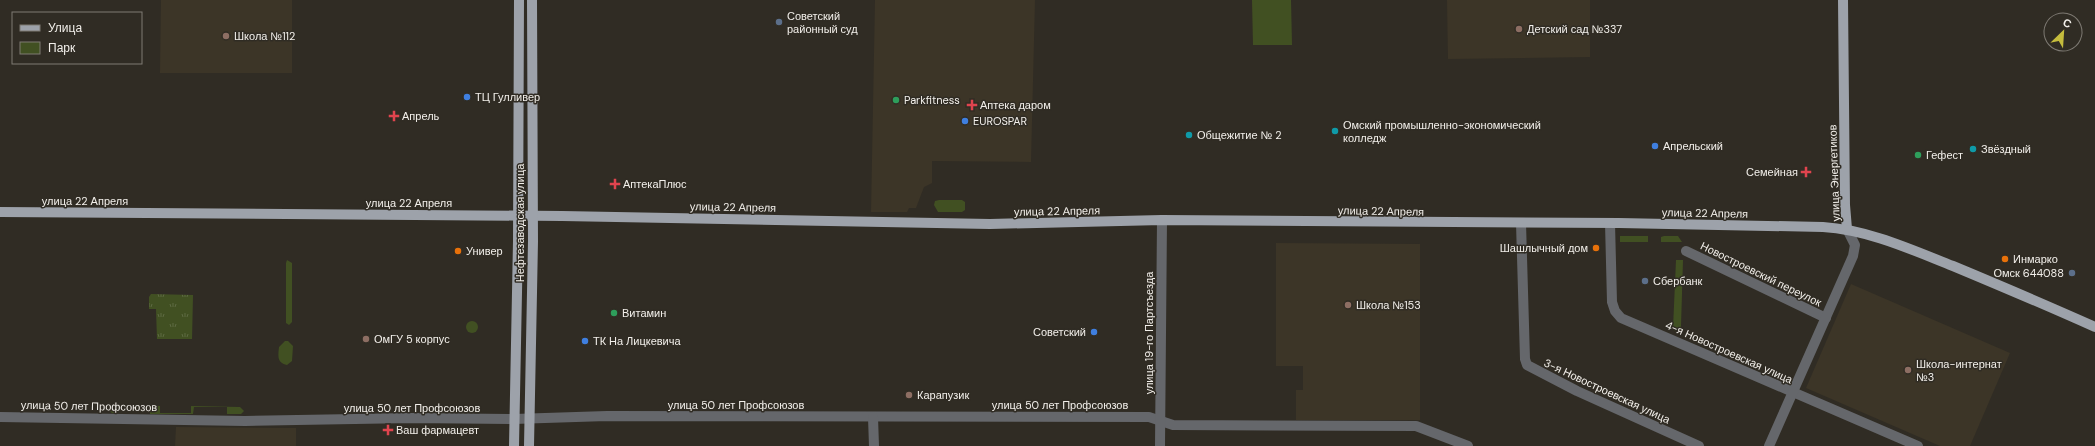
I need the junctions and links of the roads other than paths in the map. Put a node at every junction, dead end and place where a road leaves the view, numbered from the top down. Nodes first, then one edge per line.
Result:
1 (520, 0) edge
2 (532, 0) edge
3 (1843, 0) edge
4 (533, 200) junction
5 (518, 202) junction
6 (0, 212) edge
7 (499, 216) junction
8 (518, 216) junction
9 (533, 216) junction
10 (551, 216) junction
11 (1162, 220) junction
12 (1521, 223) junction
13 (1610, 223) junction
14 (1847, 229) junction
15 (518, 234) junction
16 (533, 235) junction
17 (1686, 251) dead end
18 (1826, 318) junction
19 (2095, 327) edge
20 (1793, 394) junction
21 (0, 417) edge
22 (874, 417) junction
23 (514, 419) junction
24 (529, 419) junction
25 (1160, 420) junction
26 (514, 446) edge
27 (529, 446) edge
28 (874, 446) edge
29 (1160, 446) edge
30 (1468, 446) edge
31 (1699, 446) edge
32 (1769, 446) edge
33 (1918, 446) edge

1 - 5 main road, Нефтезаводская улица
2 - 4 main road, Нефтезаводская улица
3 - 14 main road, улица Энергетиков
4 - 9 main road, Нефтезаводская улица
4 - 10 main road
5 - 7 main road
5 - 8 main road, Нефтезаводская улица
6 - 7 main road, улица 22 Апреля
7 - 8 main road, улица 22 Апреля
7 - 15 main road
8 - 9 main road, улица 22 Апреля
8 - 15 main road, Нефтезаводская улица
9 - 10 main road, улица 22 Апреля
9 - 16 main road, Нефтезаводская улица
10 - 11 main road, улица 22 Апреля
10 - 16 main road
11 - 12 main road, улица 22 Апреля
11 - 25 street, улица 19-го Партсъезда
12 - 13 main road, улица 22 Апреля
12 - 31 street, 3-я Новостроевская улица
13 - 14 main road, улица 22 Апреля
13 - 20 street, 4-я Новостроевская улица
14 - 18 street, улица Энергетиков
14 - 19 main road, улица 22 Апреля
15 - 23 main road, Нефтезаводская улица
16 - 24 main road, Нефтезаводская улица
17 - 18 street, Новостроевский переулок
18 - 20 street, улица Энергетиков
20 - 32 street, улица Энергетиков
20 - 33 street, 4-я Новостроевская улица
21 - 23 street, улица 50 лет Профсоюзов
22 - 24 street, улица 50 лет Профсоюзов
22 - 25 street, улица 50 лет Профсоюзов
22 - 28 street
23 - 24 street, улица 50 лет Профсоюзов
23 - 26 main road, Нефтезаводская улица
24 - 27 main road, Нефтезаводская улица
25 - 29 street, улица 19-го Партсъезда
25 - 30 street, улица 50 лет Профсоюзов

